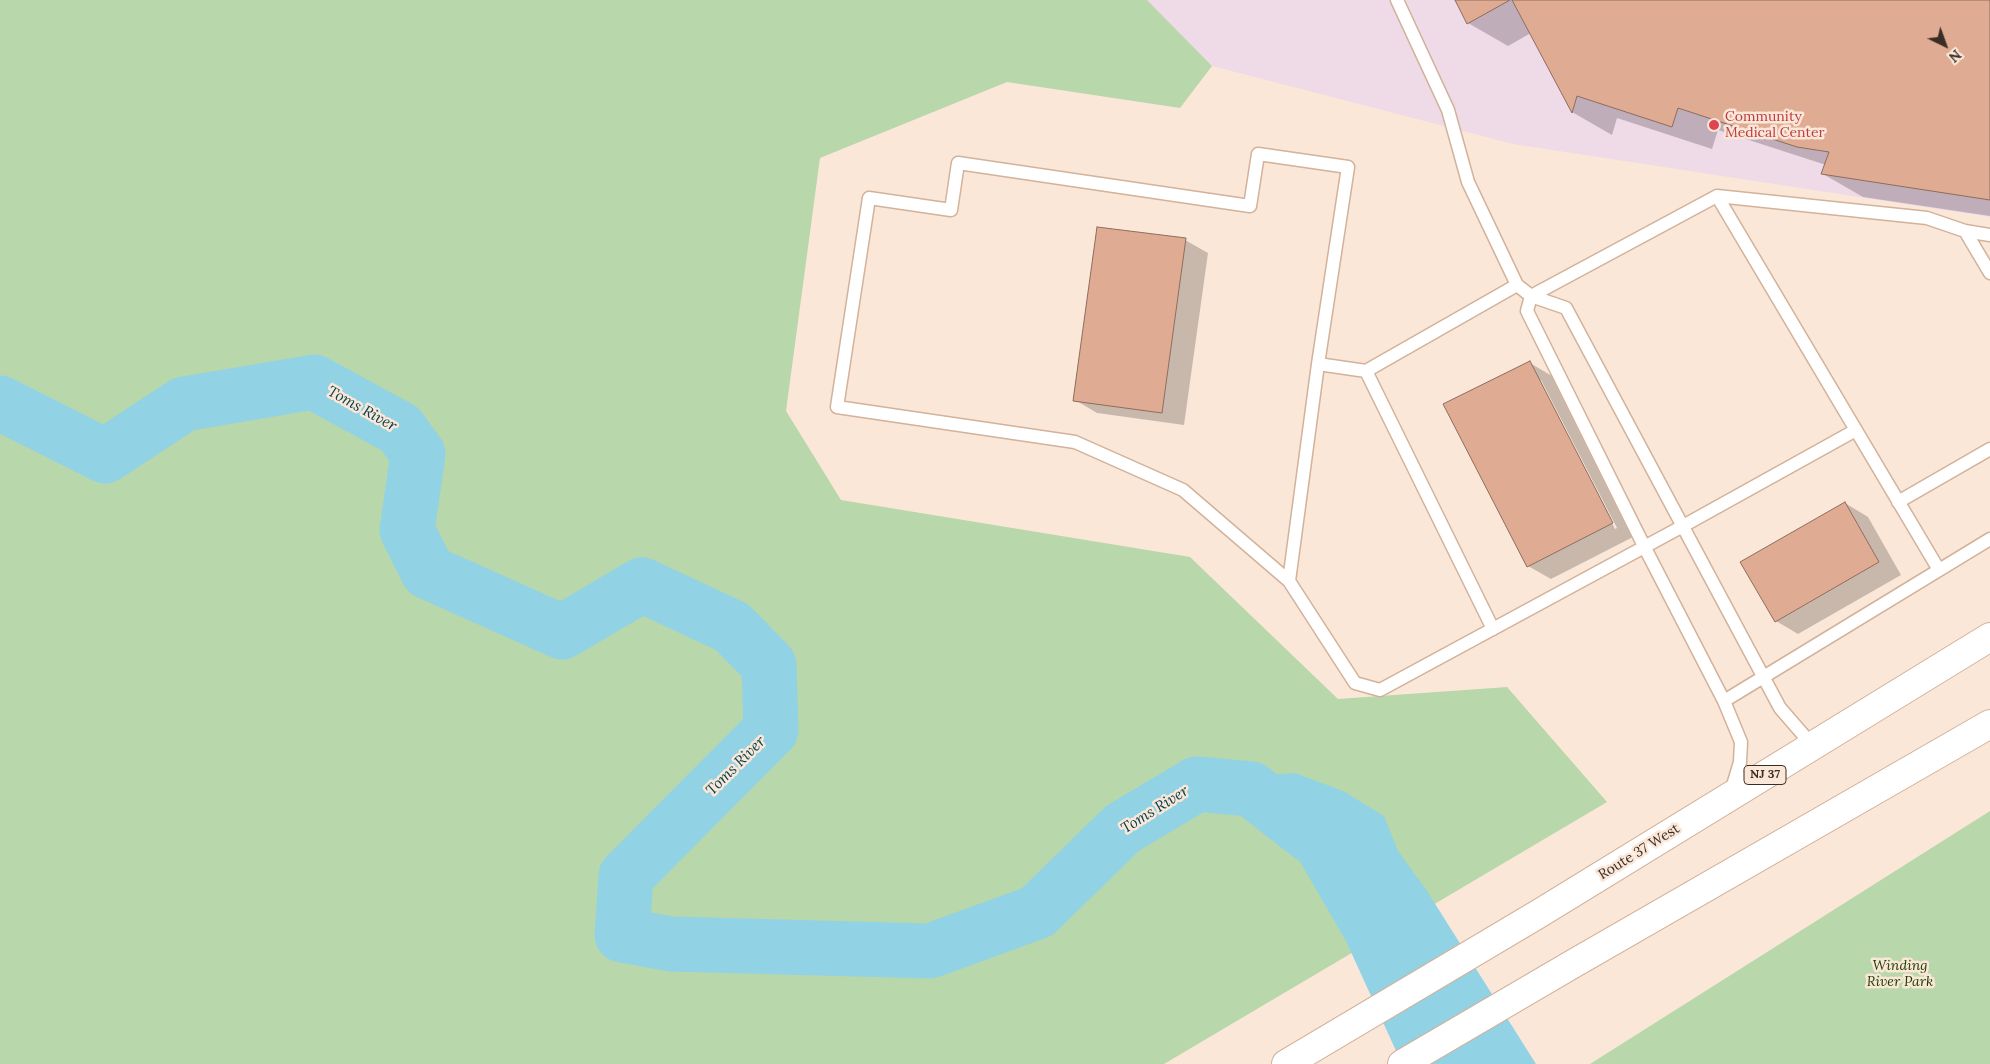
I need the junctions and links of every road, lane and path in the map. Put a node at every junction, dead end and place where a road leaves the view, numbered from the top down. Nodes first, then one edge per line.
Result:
1 (1397, 0) edge
2 (1717, 196) junction
3 (1965, 232) junction
4 (1990, 236) edge
5 (1990, 273) edge
6 (1517, 285) junction
7 (1531, 296) junction
8 (1318, 364) junction
9 (1366, 371) junction
10 (1856, 430) junction
11 (1990, 449) edge
12 (1898, 502) junction
13 (1683, 526) junction
14 (1990, 539) edge
15 (1644, 548) junction
16 (1939, 570) junction
17 (1289, 580) junction
18 (1493, 629) junction
19 (1990, 637) edge
20 (1763, 677) junction
21 (1724, 701) junction
22 (1990, 724) edge
23 (1813, 746) junction
24 (1730, 797) junction
25 (1286, 1064) edge
26 (1402, 1064) edge

1 - 6 lane
2 - 3 lane
2 - 7 lane
2 - 10 lane
3 - 4 lane
3 - 5 lane
6 - 7 lane
6 - 9 lane
7 - 13 lane
7 - 15 lane
8 - 9 lane
8 - 17 lane
8 - 17 lane
9 - 18 lane
10 - 12 lane
10 - 13 lane
11 - 12 lane
12 - 16 lane
13 - 15 lane
13 - 20 lane
14 - 16 lane
15 - 18 lane
15 - 21 lane
16 - 20 lane
17 - 18 lane
19 - 23 highway, Route 37 West / NJ 37
20 - 21 lane
20 - 23 lane
21 - 24 lane
22 - 26 highway
23 - 24 highway, Route 37 West / NJ 37
24 - 25 highway, Route 37 West / NJ 37

